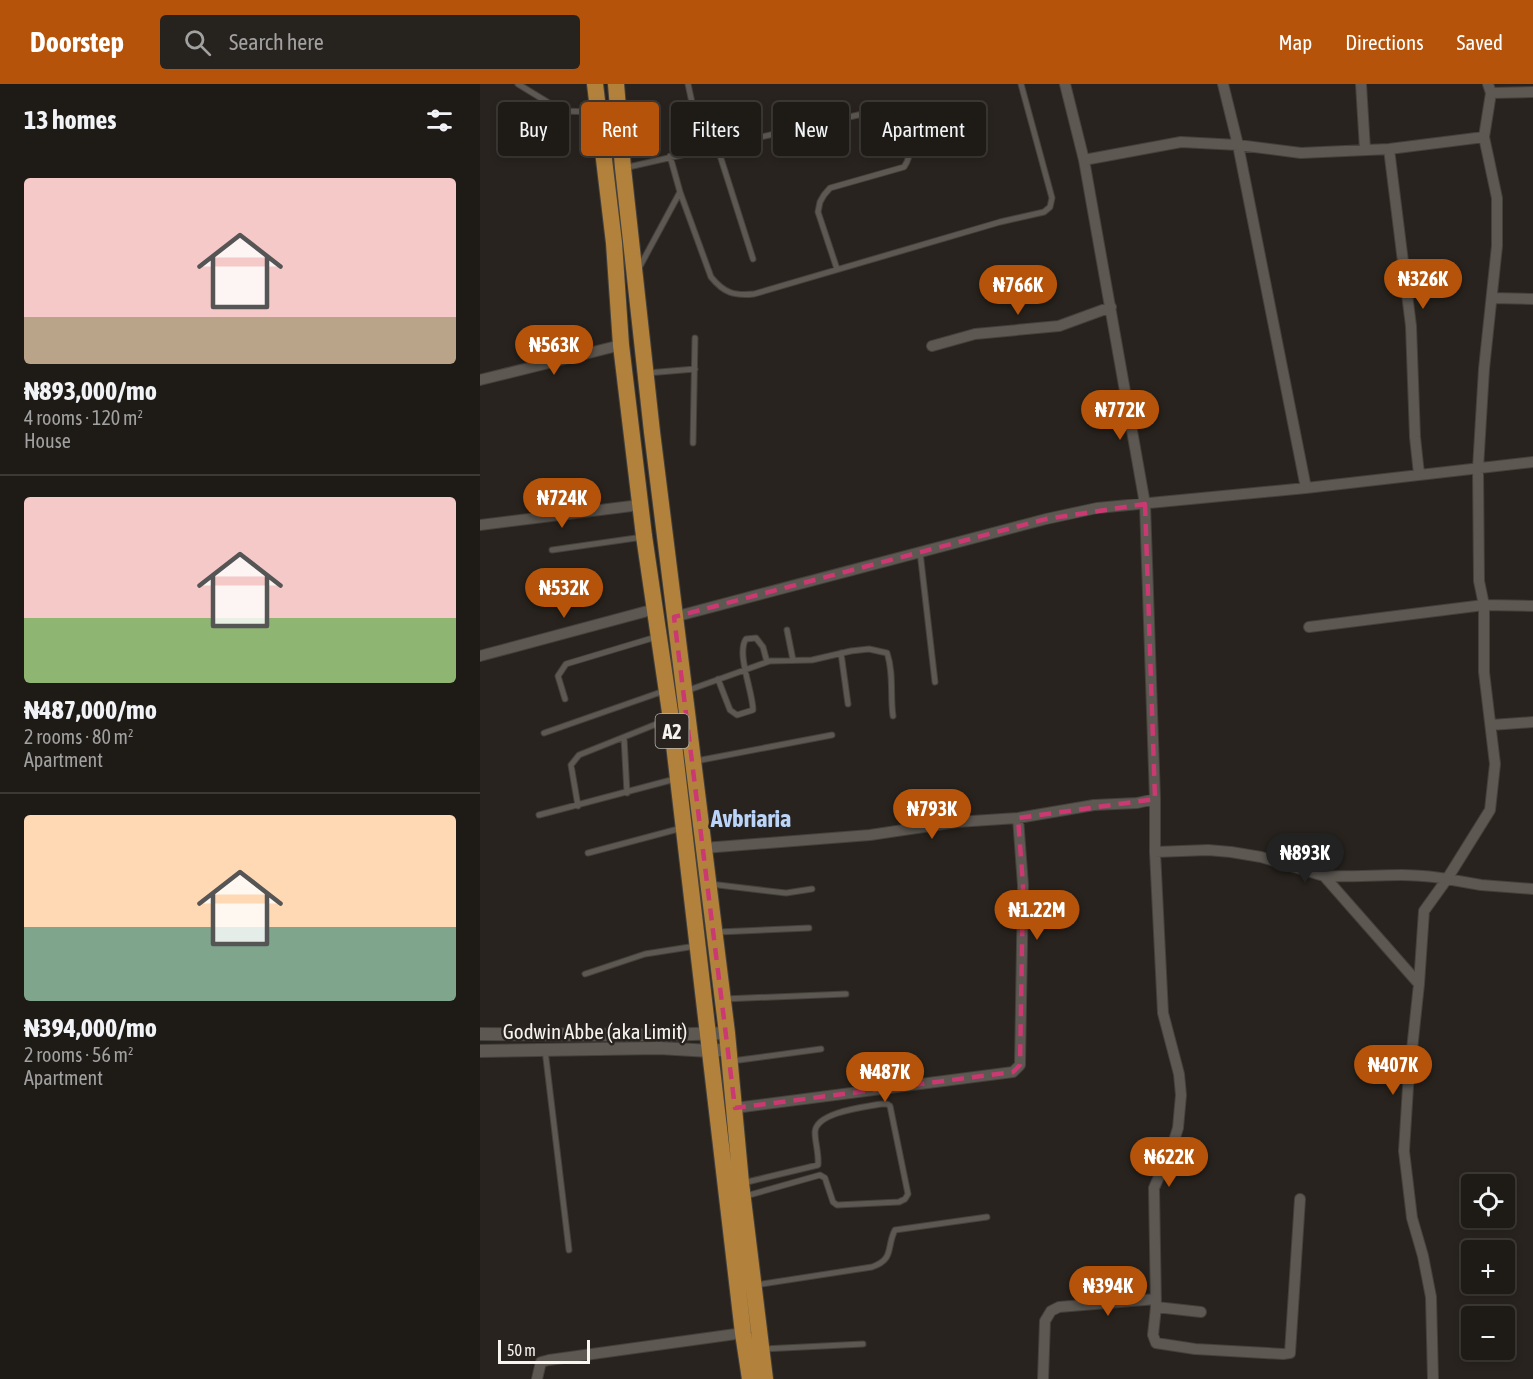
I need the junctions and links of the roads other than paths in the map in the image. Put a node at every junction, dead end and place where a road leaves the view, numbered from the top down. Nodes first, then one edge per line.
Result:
1 (518, 84) edge
2 (595, 84) edge
3 (616, 84) edge
4 (688, 84) edge
5 (1021, 84) edge
6 (1065, 84) edge
7 (1223, 84) edge
8 (1360, 84) edge
9 (1490, 88) edge
10 (1533, 92) edge
11 (597, 102) edge
12 (692, 102) edge
13 (581, 112) edge
14 (761, 136) edge
15 (1484, 137) junction
16 (1238, 145) junction
17 (1365, 149) junction
18 (1389, 149) junction
19 (603, 156) edge
20 (670, 156) joint
21 (720, 156) edge
22 (1084, 160) junction
23 (622, 168) junction
24 (680, 192) junction
25 (753, 259) dead end
26 (837, 269) junction
27 (634, 277) junction
28 (1492, 298) junction
29 (1533, 299) edge
30 (1112, 307) junction
31 (695, 338) dead end
32 (621, 345) junction
33 (932, 346) dead end
34 (695, 369) junction
35 (645, 373) junction
36 (480, 380) edge
37 (693, 443) dead end
38 (1533, 462) edge
39 (1478, 468) junction
40 (1419, 474) junction
41 (1306, 488) junction
42 (1145, 504) junction
43 (640, 505) junction
44 (480, 525) edge
45 (644, 536) junction
46 (552, 550) dead end
47 (920, 552) junction
48 (1484, 605) junction
49 (1533, 606) edge
50 (655, 609) junction
51 (675, 617) junction
52 (1309, 627) dead end
53 (787, 630) dead end
54 (658, 636) junction
55 (841, 653) junction
56 (480, 656) edge
57 (793, 660) junction
58 (767, 662) junction
59 (746, 669) junction
60 (718, 679) junction
61 (935, 682) dead end
62 (665, 690) junction
63 (685, 691) junction
64 (565, 699) dead end
65 (848, 704) dead end
66 (893, 716) dead end
67 (671, 719) junction
68 (1533, 722) edge
69 (1491, 725) junction
70 (544, 733) dead end
71 (832, 735) dead end
72 (624, 737) junction
73 (694, 761) junction
74 (677, 779) junction
75 (627, 794) junction
76 (1155, 799) junction
77 (578, 806) junction
78 (539, 815) dead end
79 (1017, 818) junction
80 (683, 828) junction
81 (704, 848) junction
82 (1155, 852) junction
83 (588, 853) dead end
84 (1324, 876) junction
85 (1447, 879) junction
86 (708, 883) junction
87 (812, 889) dead end
88 (1533, 889) edge
89 (809, 928) dead end
90 (714, 933) junction
91 (698, 946) junction
92 (585, 974) dead end
93 (1419, 984) junction
94 (846, 994) dead end
95 (722, 999) junction
96 (708, 1033) junction
97 (480, 1034) edge
98 (729, 1048) junction
99 (545, 1050) junction
100 (821, 1050) dead end
101 (480, 1051) edge
102 (710, 1051) junction
103 (735, 1108) junction
104 (742, 1190) junction
105 (1300, 1199) dead end
106 (987, 1216) dead end
107 (569, 1250) dead end
108 (754, 1285) junction
109 (1156, 1303) junction
110 (1202, 1312) dead end
111 (743, 1333) junction
112 (862, 1344) dead end
113 (762, 1350) junction
114 (537, 1379) edge
115 (750, 1379) edge
116 (765, 1379) edge
117 (1043, 1379) edge
118 (1433, 1379) edge

1 - 13 lane
2 - 11 highway, A2
3 - 23 highway, A2
4 - 12 lane
5 - 26 lane
6 - 22 street
7 - 16 street
8 - 17 street
9 - 10 street
9 - 15 street
14 - 26 lane
15 - 18 street
15 - 28 street
16 - 17 street
16 - 22 street
16 - 41 street
17 - 18 street
18 - 40 street
19 - 32 highway, A2
20 - 23 lane
20 - 24 lane
21 - 25 lane
22 - 30 street
23 - 27 highway, A2
24 - 26 lane
24 - 27 lane
27 - 35 highway, A2
28 - 29 street
28 - 39 street
30 - 33 street
30 - 42 street
31 - 34 lane
32 - 36 street
32 - 43 highway, A2
34 - 35 lane
34 - 37 lane
35 - 51 highway, A2
38 - 39 street
39 - 40 street
39 - 48 street
40 - 41 street
41 - 42 street
42 - 47 street
42 - 76 street
43 - 44 street
43 - 45 highway, A2
45 - 46 lane
45 - 50 highway, A2
47 - 51 street
47 - 61 lane
48 - 49 street
48 - 52 street
48 - 69 street
50 - 54 highway, A2
50 - 56 street
51 - 63 highway, A2
53 - 57 lane
54 - 62 highway, A2
54 - 64 lane
55 - 57 lane
55 - 65 lane
55 - 66 lane
57 - 58 lane
58 - 59 lane
58 - 59 lane
59 - 60 lane
59 - 60 lane
60 - 63 lane
62 - 67 highway, A2
62 - 70 lane
63 - 73 highway, A2
67 - 72 lane
67 - 74 highway, A2
68 - 69 street
69 - 85 street
71 - 73 lane
72 - 75 lane
72 - 77 lane
73 - 81 highway, A2
74 - 75 lane
74 - 80 highway, A2
75 - 77 lane
76 - 79 street
76 - 82 street
77 - 78 lane
79 - 81 street
79 - 103 street
80 - 83 lane
80 - 91 highway, A2
81 - 86 highway, A2
82 - 84 street
82 - 109 street
84 - 85 street
84 - 93 street
85 - 88 street
85 - 93 street
86 - 87 lane
86 - 90 highway, A2
89 - 90 lane
90 - 95 highway, A2
91 - 92 lane
91 - 96 highway, A2
93 - 118 street
94 - 95 lane
95 - 98 highway, A2
96 - 97 street, Godwin Abbe (aka Limit)
96 - 98 street, Godwin Abbe (aka Limit)
96 - 102 highway, A2
98 - 100 lane
98 - 102 street, Godwin Abbe (aka Limit)
98 - 103 highway, A2
99 - 101 street, Godwin Abbe (aka Limit)
99 - 102 street, Godwin Abbe (aka Limit)
99 - 107 lane
102 - 111 highway, A2
103 - 104 highway, A2
104 - 104 lane
104 - 108 highway, A2
105 - 109 street
106 - 108 lane
108 - 113 highway, A2
109 - 110 street
109 - 117 street
111 - 114 street
111 - 115 highway, A2
112 - 113 lane
113 - 116 highway, A2

